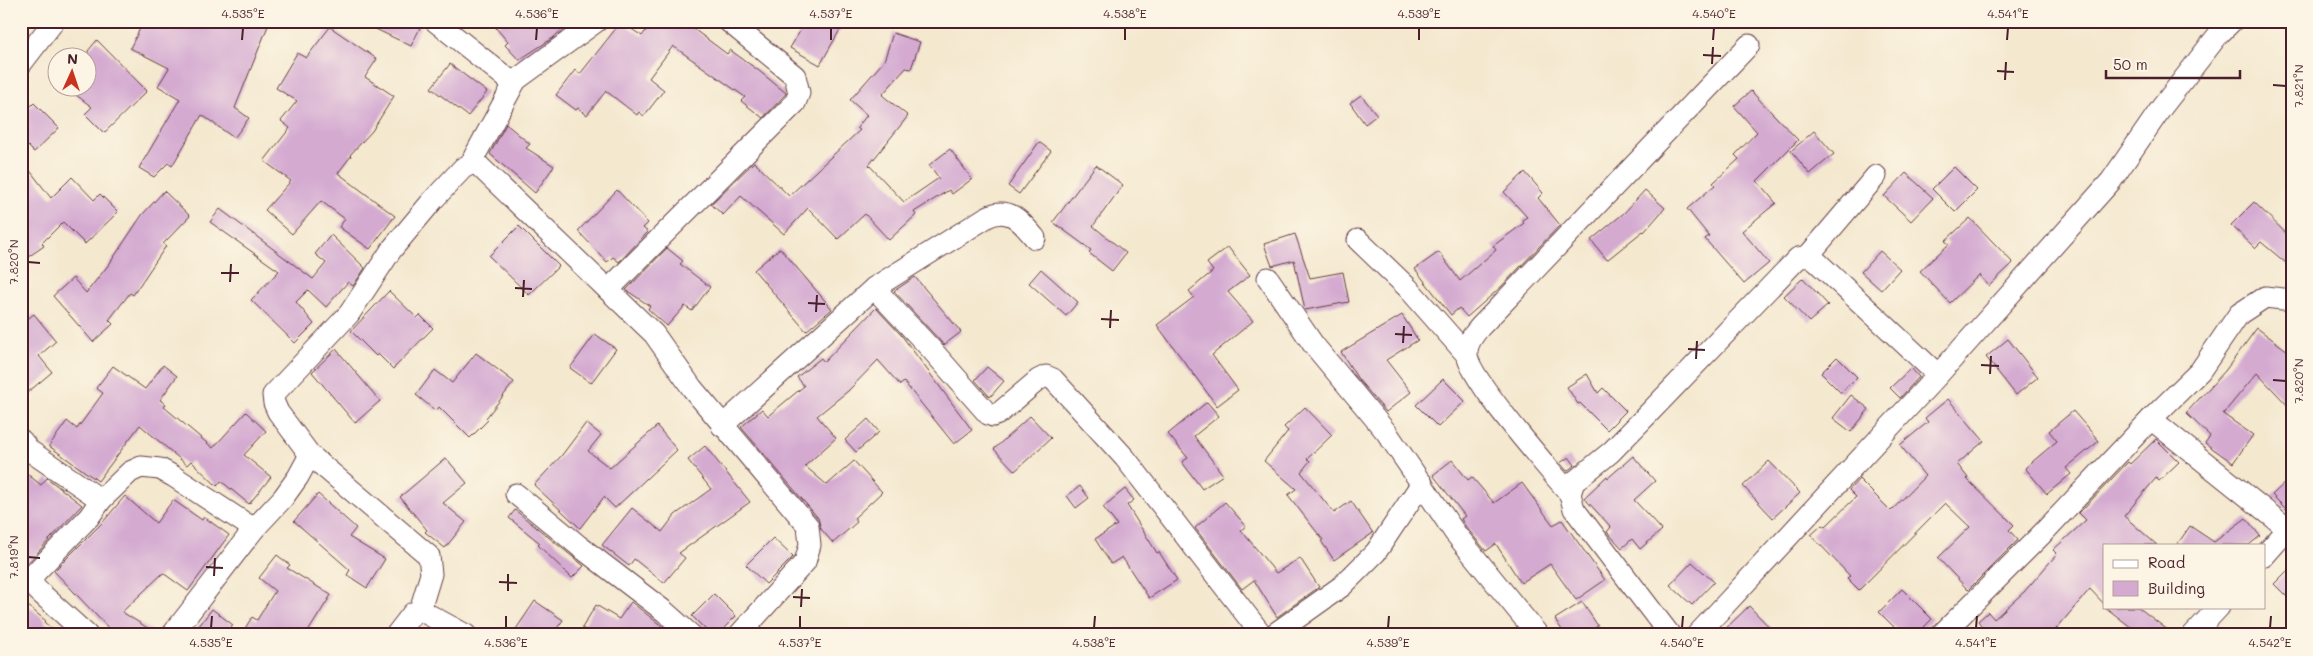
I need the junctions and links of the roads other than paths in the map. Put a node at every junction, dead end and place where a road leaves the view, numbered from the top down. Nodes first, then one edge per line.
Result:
1 (54, 21) edge
2 (435, 21) edge
3 (596, 21) edge
4 (728, 21) edge
5 (2232, 21) edge
6 (1749, 45) dead end
7 (21, 64) edge
8 (516, 80) junction
9 (475, 162) junction
10 (1876, 176) dead end
11 (1036, 238) dead end
12 (1358, 240) dead end
13 (1808, 256) junction
14 (1268, 278) dead end
15 (874, 288) junction
16 (608, 290) junction
17 (2292, 300) edge
18 (1466, 354) junction
19 (1938, 375) junction
20 (2151, 419) junction
21 (722, 426) junction
22 (21, 440) edge
23 (310, 455) junction
24 (1422, 483) junction
25 (516, 494) dead end
26 (1570, 494) junction
27 (100, 500) junction
28 (254, 529) junction
29 (2290, 531) edge
30 (2266, 554) edge
31 (2218, 608) edge
32 (420, 610) junction
33 (87, 635) edge
34 (172, 635) edge
35 (396, 635) edge
36 (466, 635) edge
37 (691, 635) edge
38 (739, 635) edge
39 (1262, 635) edge
40 (1273, 635) edge
41 (1538, 635) edge
42 (1670, 635) edge
43 (1697, 635) edge
44 (1941, 635) edge
45 (2193, 635) edge

1 - 7 street
2 - 8 street
3 - 8 street
4 - 16 street
5 - 19 street
6 - 18 street
8 - 9 street
9 - 16 street
9 - 23 street
10 - 13 street
11 - 15 street
12 - 18 street
13 - 19 street
13 - 26 street
14 - 24 street
15 - 21 street
15 - 39 street
16 - 21 street
17 - 20 street
18 - 26 street
19 - 43 street
20 - 29 street
20 - 44 street
21 - 38 street
22 - 27 street
23 - 28 street
23 - 32 street
24 - 40 street
24 - 41 street
25 - 37 street
26 - 42 street
27 - 28 street
27 - 33 street
28 - 34 street
29 - 30 street
31 - 45 street
32 - 35 street
32 - 36 street

